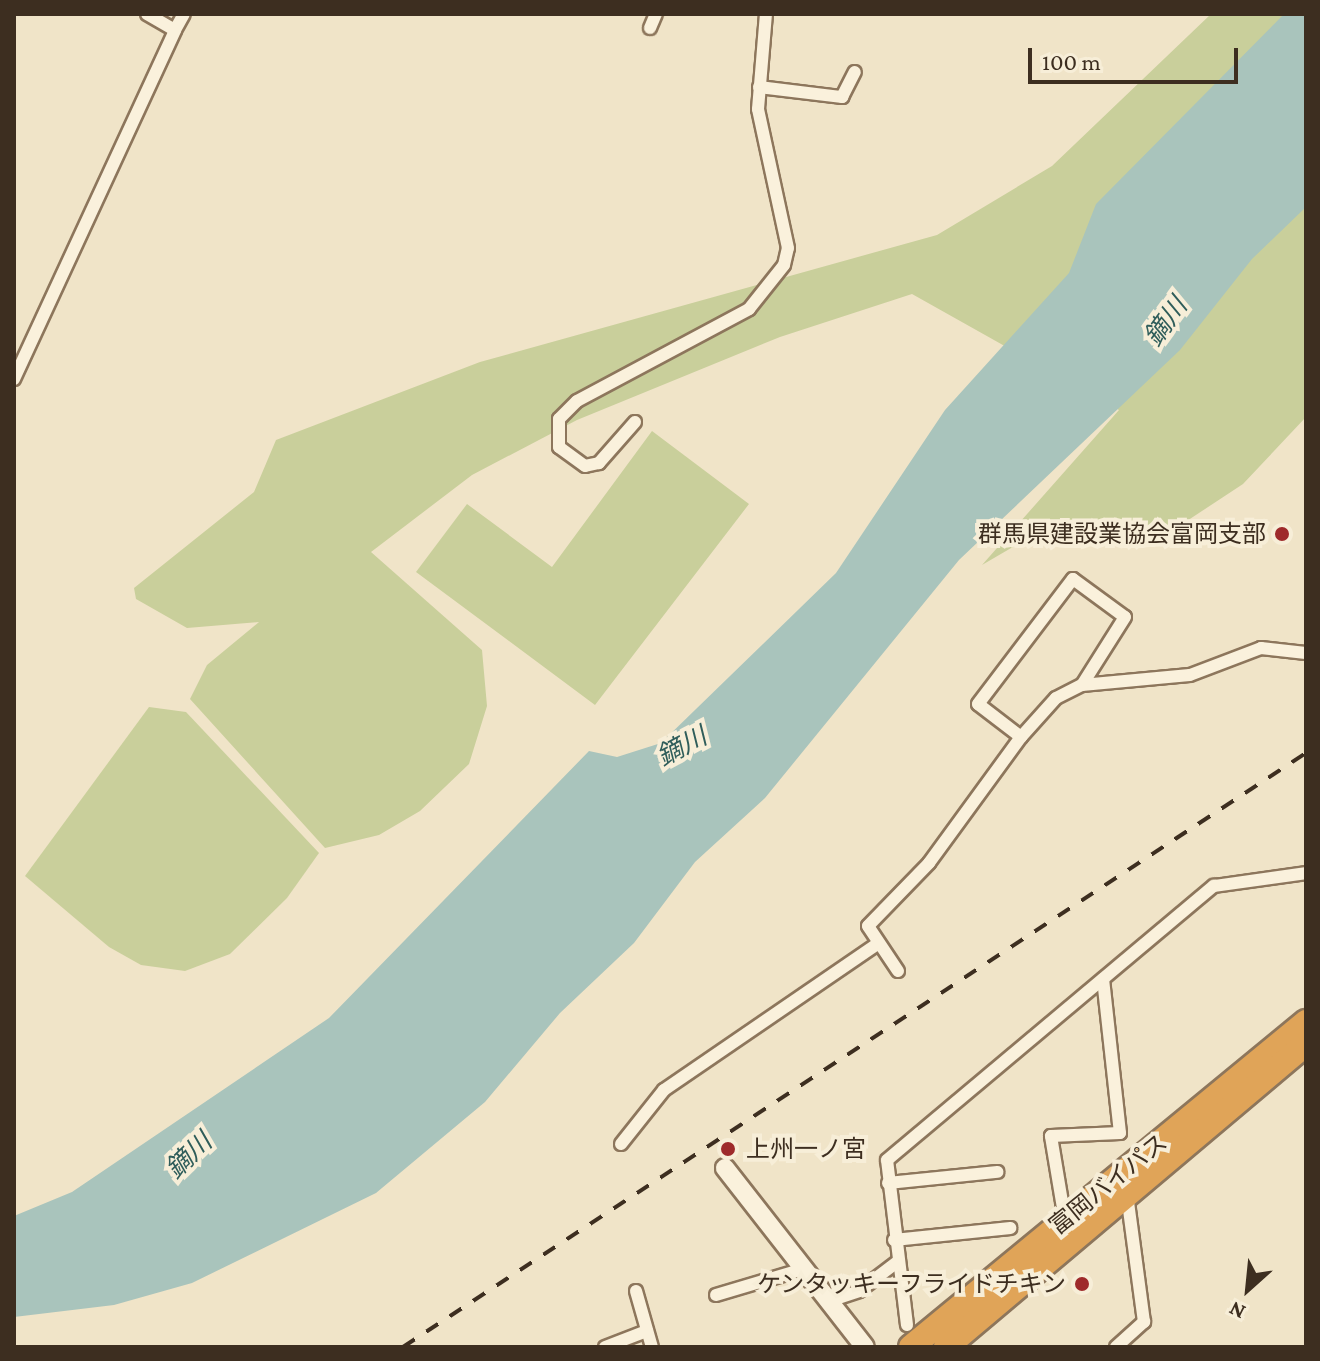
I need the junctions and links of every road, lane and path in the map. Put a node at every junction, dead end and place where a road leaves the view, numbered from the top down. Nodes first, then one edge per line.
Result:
1 (147, 14) edge
2 (184, 14) edge
3 (656, 14) edge
4 (766, 14) edge
5 (650, 28) dead end
6 (175, 30) junction
7 (855, 72) dead end
8 (759, 87) junction
9 (14, 379) edge
10 (635, 422) dead end
11 (1306, 653) edge
12 (1082, 685) junction
13 (1021, 737) junction
14 (1306, 873) edge
15 (879, 943) junction
16 (898, 971) dead end
17 (1103, 979) junction
18 (1306, 1022) edge
19 (1306, 1044) edge
20 (621, 1144) dead end
21 (725, 1168) dead end
22 (997, 1172) dead end
23 (888, 1183) junction
24 (1127, 1195) junction
25 (1063, 1208) dead end
26 (1010, 1228) dead end
27 (894, 1240) junction
28 (897, 1262) junction
29 (804, 1269) junction
30 (636, 1291) dead end
31 (716, 1295) dead end
32 (829, 1301) junction
33 (647, 1331) junction
34 (909, 1336) edge
35 (605, 1347) edge
36 (652, 1347) edge
37 (865, 1347) edge
38 (946, 1347) edge
39 (1116, 1347) edge

1 - 6 street
2 - 6 street
3 - 5 street
4 - 8 street
6 - 9 street
7 - 8 street
8 - 10 street
11 - 12 street
12 - 13 street
12 - 13 street
13 - 15 street
14 - 17 street
15 - 16 street
15 - 20 street
17 - 23 street
17 - 25 street
18 - 34 highway, 富岡バイパス
19 - 24 highway, 富岡バイパス
21 - 29 main road
22 - 23 street
23 - 27 street
24 - 38 highway, 富岡バイパス
24 - 39 street
26 - 27 street
27 - 28 street
28 - 32 street
28 - 34 street
29 - 31 street
29 - 32 main road
30 - 33 street
32 - 37 main road
33 - 35 street
33 - 36 street

